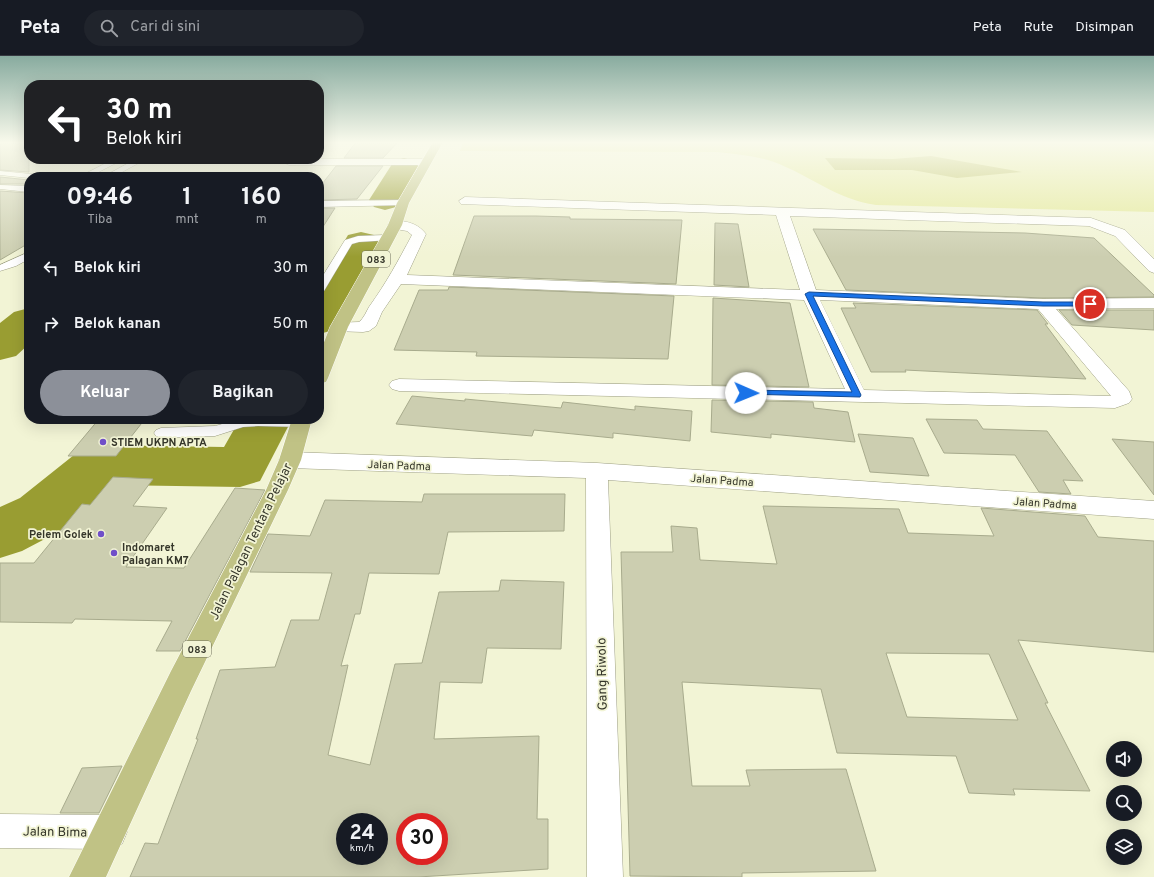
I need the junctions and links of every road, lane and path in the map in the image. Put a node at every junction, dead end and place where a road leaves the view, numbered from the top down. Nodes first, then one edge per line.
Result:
1 (415, 180) edge
2 (0, 182) edge
3 (24, 184) edge
4 (0, 187) edge
5 (24, 189) edge
6 (465, 201) dead end
7 (403, 203) junction
8 (324, 204) edge
9 (782, 213) junction
10 (391, 231) junction
11 (24, 258) edge
12 (0, 268) edge
13 (1154, 268) edge
14 (397, 279) junction
15 (324, 283) edge
16 (809, 294) junction
17 (1154, 303) edge
18 (1043, 304) junction
19 (339, 328) junction
20 (324, 356) edge
21 (399, 385) dead end
22 (857, 395) junction
23 (239, 424) edge
24 (294, 424) edge
25 (160, 433) dead end
26 (290, 460) junction
27 (597, 472) junction
28 (1154, 510) edge
29 (0, 831) edge
30 (110, 832) junction
31 (87, 877) edge
32 (605, 877) edge

1 - 7 main road, 083
2 - 3 lane
4 - 5 lane
6 - 9 street
7 - 8 lane
7 - 10 main road, 083
9 - 13 street
9 - 16 street
10 - 14 street
10 - 15 lane
10 - 19 main road, 083
11 - 12 lane
14 - 16 street
14 - 19 street
16 - 18 street
16 - 22 street
17 - 18 street
18 - 22 street
19 - 20 main road, 083
21 - 22 street
23 - 25 lane
24 - 26 main road, Jalan Palagan Tentara Pelajar / 083
26 - 27 street, Jalan Padma
26 - 30 main road, Jalan Palagan Tentara Pelajar / 083
27 - 28 street, Jalan Padma
27 - 32 street, Gang Riwolo
29 - 30 street, Jalan Bima
30 - 31 main road, Jalan Palagan Tentara Pelajar / 083

